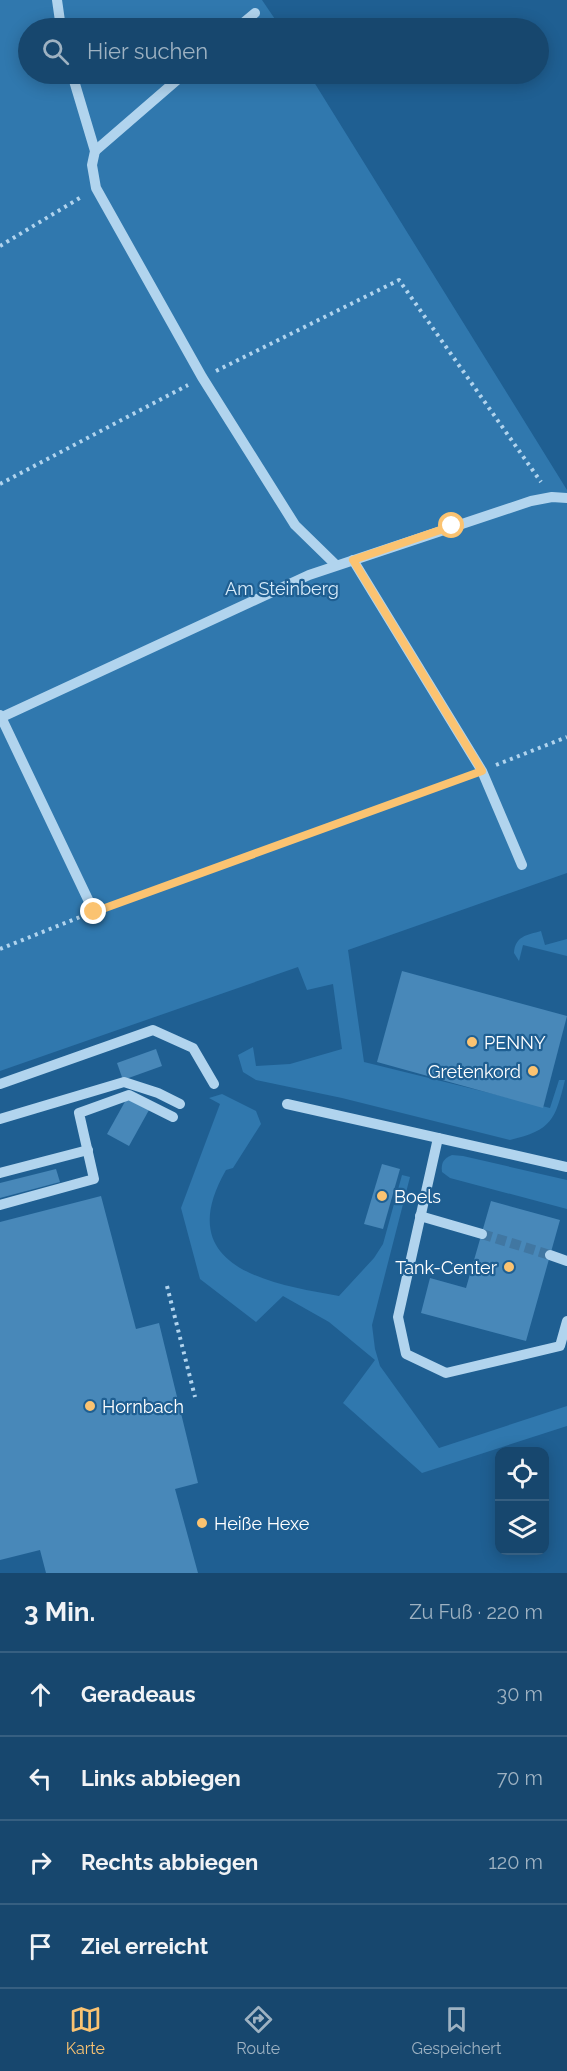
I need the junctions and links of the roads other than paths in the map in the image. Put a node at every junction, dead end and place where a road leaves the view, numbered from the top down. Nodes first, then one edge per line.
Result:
1 (57, 0) edge
2 (255, 13) dead end
3 (60, 18) edge
4 (249, 18) edge
5 (75, 84) edge
6 (172, 84) edge
7 (95, 151) junction
8 (567, 498) edge
9 (353, 560) junction
10 (336, 565) junction
11 (0, 717) edge
12 (522, 865) dead end
13 (94, 912) road end
14 (0, 1084) edge
15 (214, 1084) dead end
16 (180, 1104) dead end
17 (287, 1104) dead end
18 (172, 1117) dead end
19 (0, 1119) edge
20 (438, 1138) junction
21 (88, 1150) junction
22 (567, 1167) edge
23 (0, 1173) edge
24 (0, 1205) edge
25 (420, 1216) junction
26 (482, 1234) tunnel mouth
27 (550, 1255) tunnel mouth
28 (567, 1261) edge
29 (567, 1321) edge

1 - 3 lane
2 - 4 lane
5 - 7 lane
6 - 7 lane
7 - 10 lane
8 - 9 lane
9 - 10 lane
9 - 12 lane
10 - 11 lane
11 - 13 lane
14 - 15 lane
16 - 19 lane
17 - 20 lane
18 - 21 lane
20 - 22 lane
20 - 25 lane
21 - 23 lane
21 - 24 lane
25 - 26 lane
25 - 29 lane
27 - 28 lane

